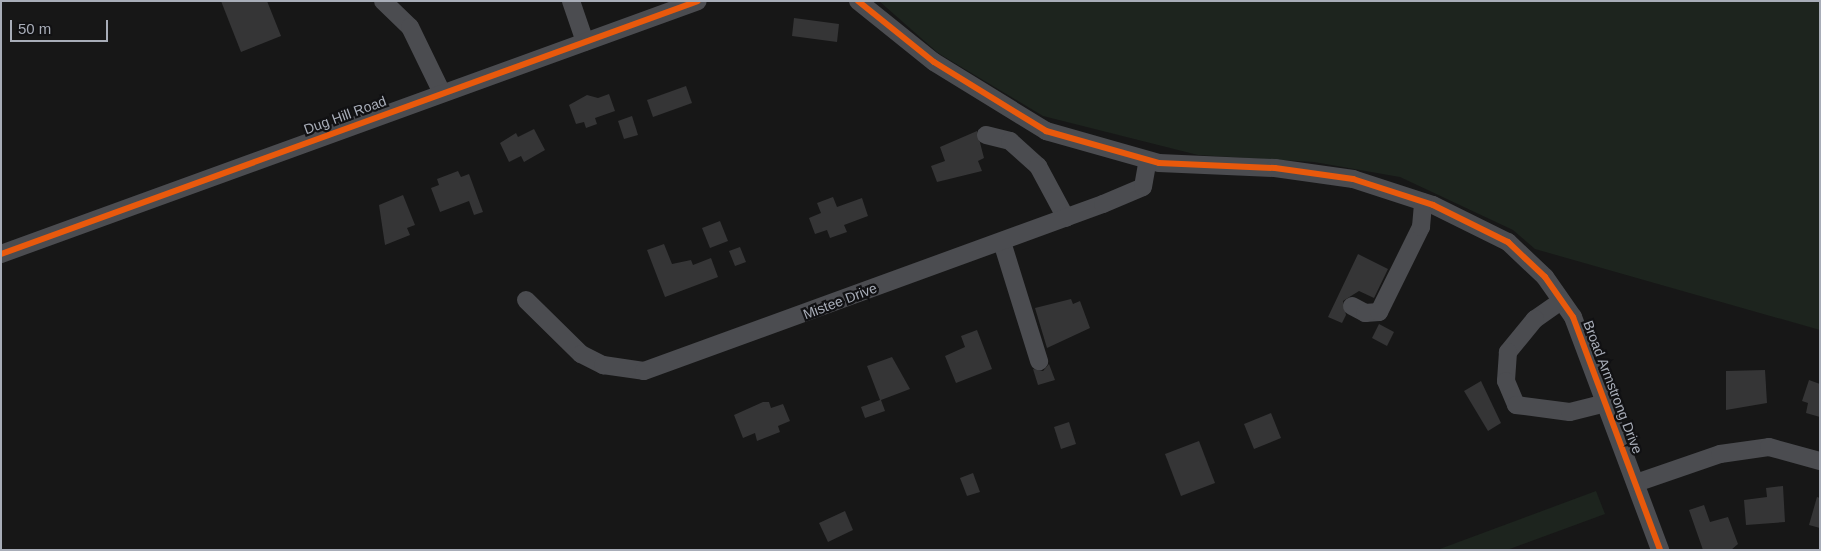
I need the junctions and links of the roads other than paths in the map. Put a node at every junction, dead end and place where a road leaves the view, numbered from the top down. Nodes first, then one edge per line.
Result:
1 (383, 1) edge
2 (571, 1) edge
3 (698, 1) edge
4 (858, 1) edge
5 (585, 42) junction
6 (442, 92) junction
7 (986, 135) dead end
8 (1148, 160) junction
9 (1422, 202) junction
10 (1066, 218) junction
11 (1002, 242) junction
12 (1, 254) edge
13 (526, 300) dead end
14 (1561, 301) junction
15 (1352, 306) dead end
16 (1039, 361) dead end
17 (1605, 403) junction
18 (1820, 461) edge
19 (1636, 483) junction
20 (1660, 550) edge

1 - 6 street
2 - 5 street
3 - 5 street, Dug Hill Road
4 - 8 street, Broad Armstrong Drive
5 - 6 street, Dug Hill Road
6 - 12 street, Dug Hill Road
7 - 10 street
8 - 9 street, Broad Armstrong Drive
8 - 10 street, Mistee Drive
9 - 14 street, Broad Armstrong Drive
9 - 15 street
10 - 11 street, Mistee Drive
11 - 13 street, Mistee Drive
11 - 16 street
14 - 17 street, Broad Armstrong Drive
14 - 17 street
17 - 19 street, Broad Armstrong Drive
18 - 19 street
19 - 20 street, Broad Armstrong Drive

